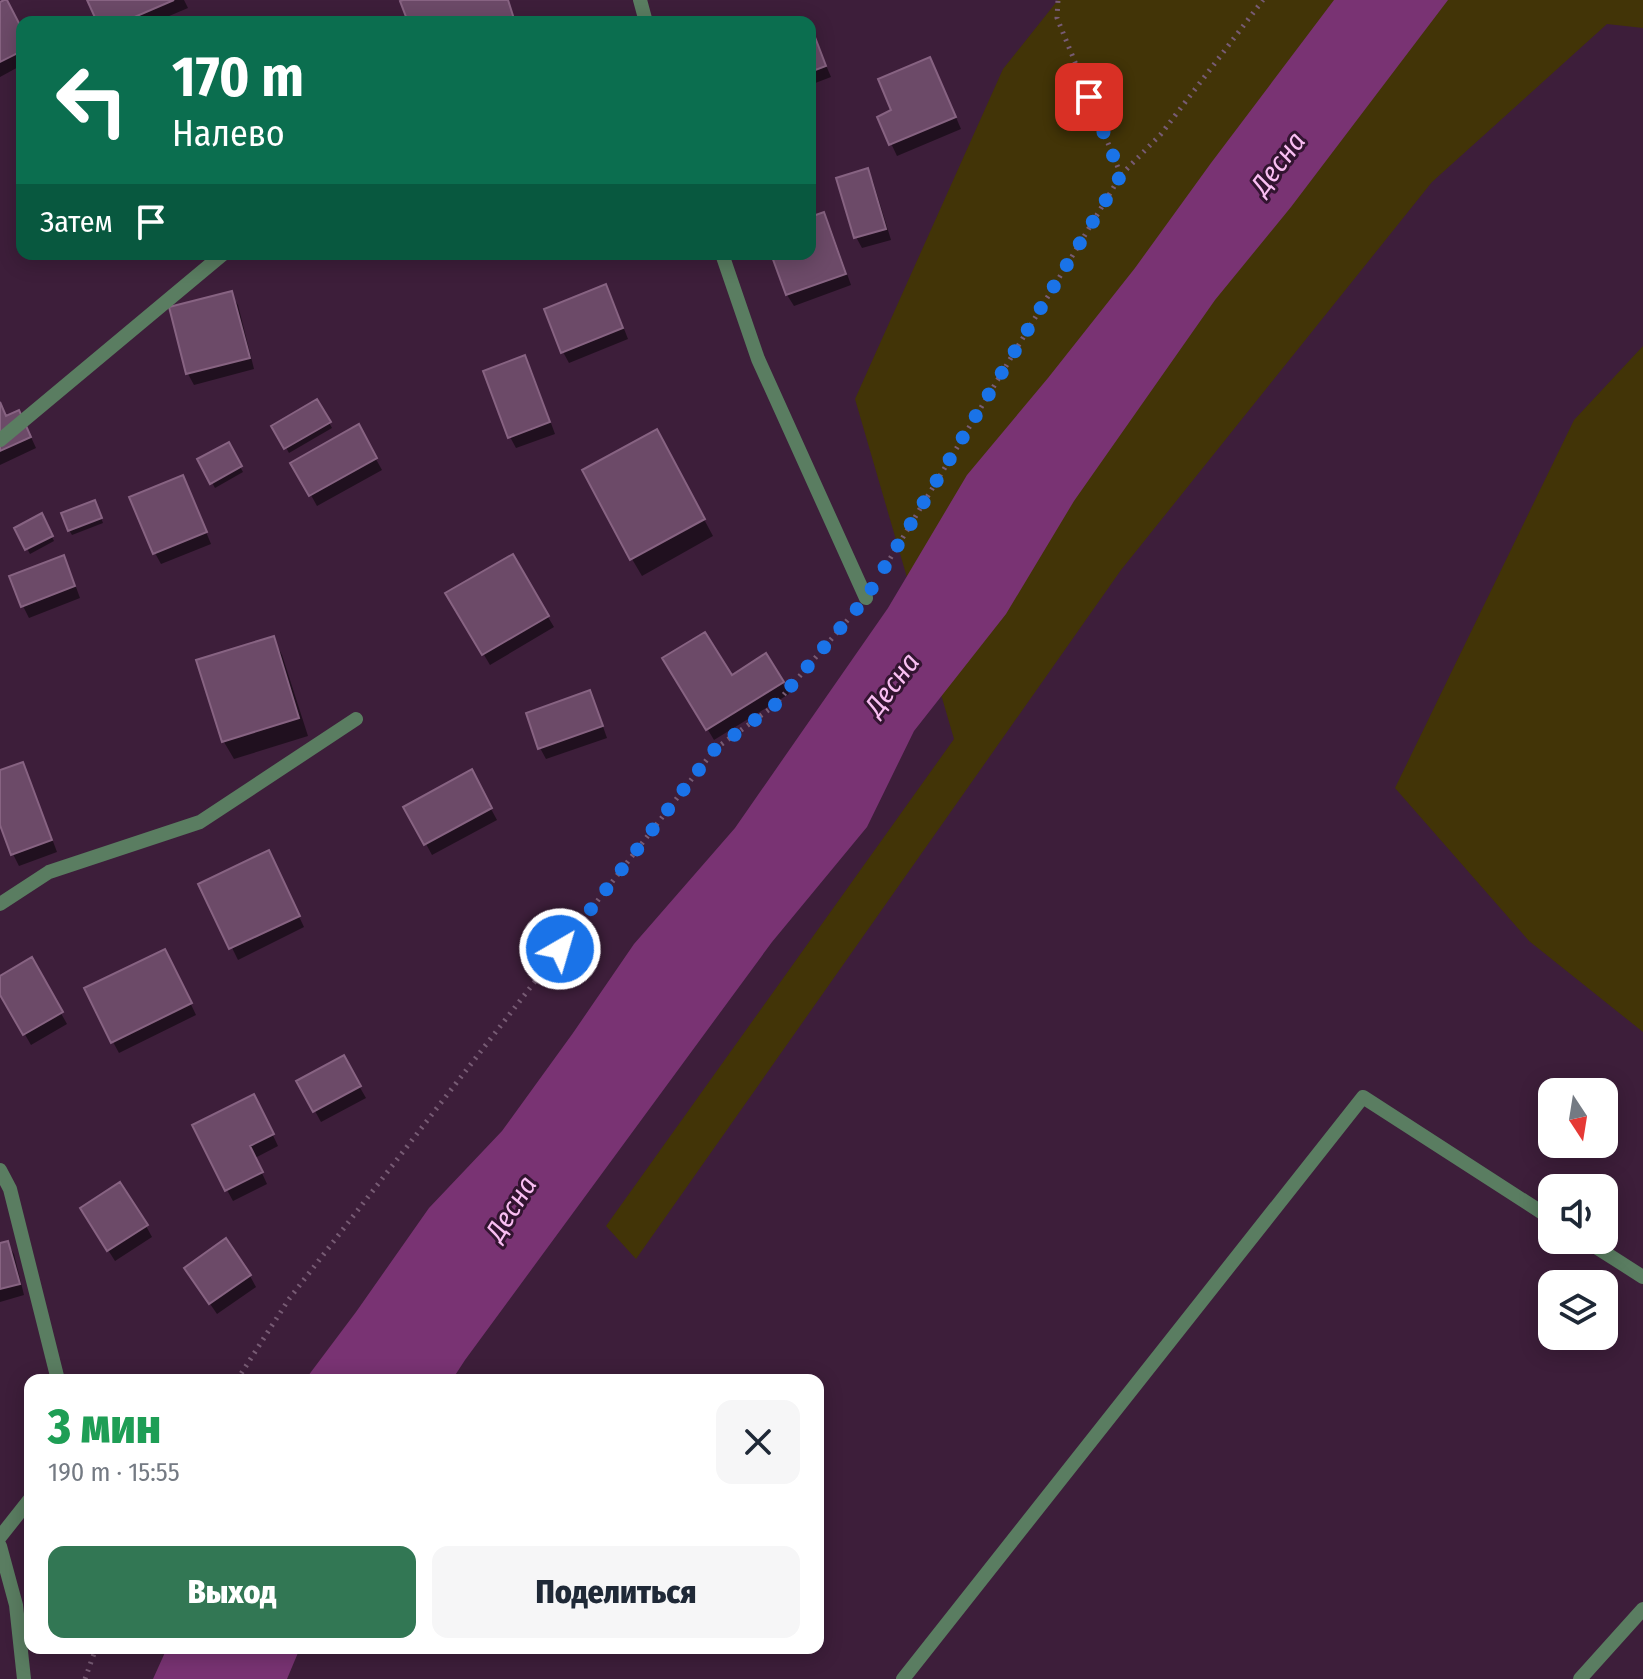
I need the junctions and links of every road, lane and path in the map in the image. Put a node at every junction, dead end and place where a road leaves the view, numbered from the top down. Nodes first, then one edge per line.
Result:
1 (1058, 0) edge
2 (1263, 0) edge
3 (1121, 175) junction
4 (216, 260) edge
5 (724, 260) edge
6 (0, 440) edge
7 (866, 598) junction
8 (356, 719) dead end
9 (0, 904) edge
10 (0, 1170) edge
11 (1538, 1210) edge
12 (1607, 1254) edge
13 (1643, 1277) edge
14 (56, 1374) edge
15 (241, 1374) edge
16 (24, 1507) edge
17 (0, 1537) edge
18 (0, 1546) edge
19 (1643, 1609) edge
20 (94, 1654) edge
21 (24, 1679) edge
22 (85, 1679) edge
23 (903, 1679) edge
24 (1580, 1679) edge

1 - 3 path
2 - 3 path
3 - 7 path
4 - 6 lane
5 - 7 lane
7 - 15 path
8 - 9 lane
10 - 14 lane
11 - 23 lane
12 - 13 lane
16 - 17 lane
18 - 21 lane
19 - 24 lane
20 - 22 path

